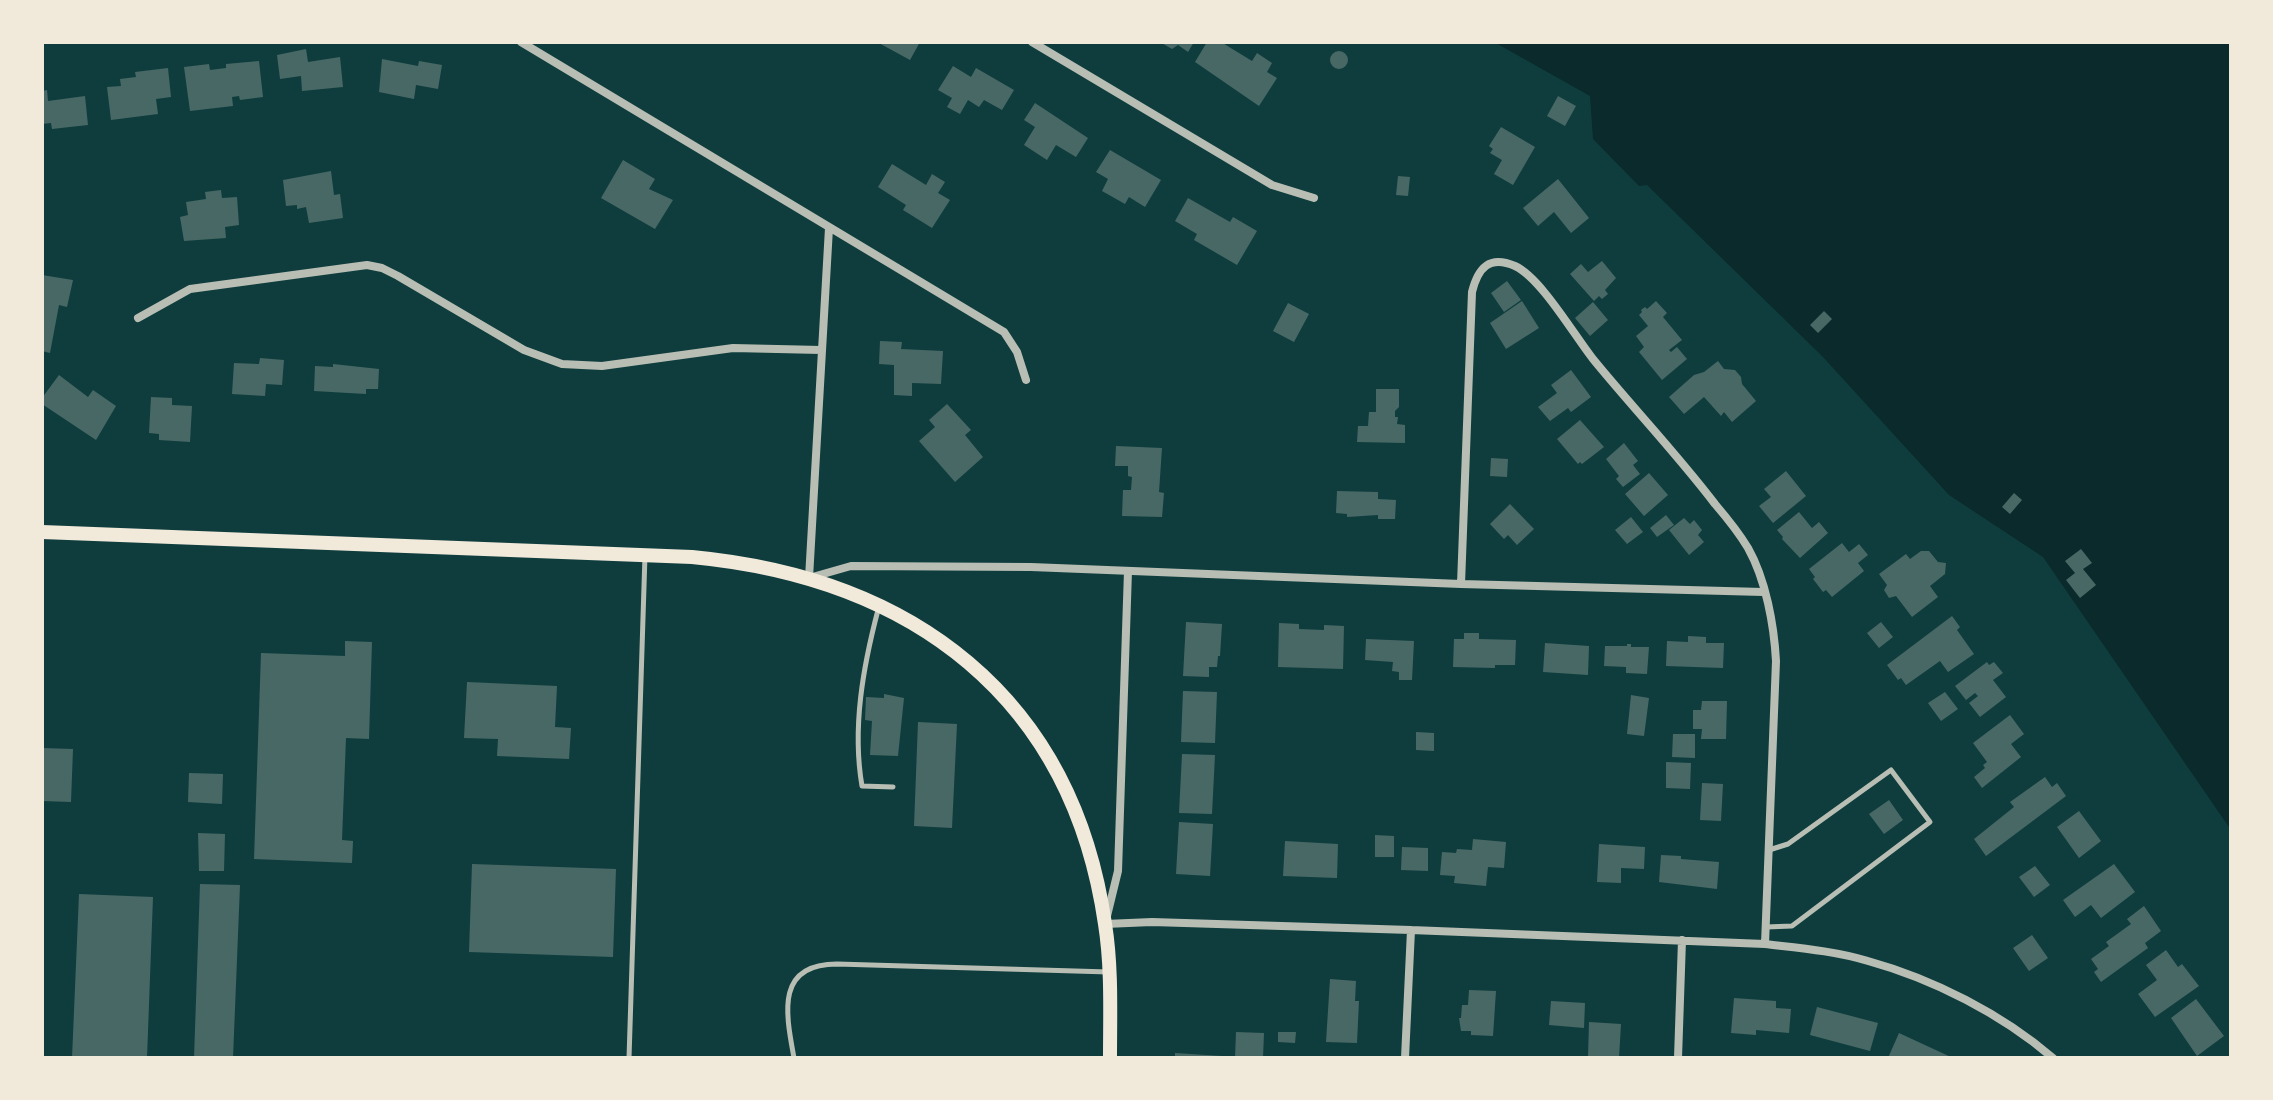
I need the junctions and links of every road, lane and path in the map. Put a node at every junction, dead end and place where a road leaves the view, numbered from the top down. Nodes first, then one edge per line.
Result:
1 (521, 42) edge
2 (1032, 42) edge
3 (1314, 198) dead end
4 (829, 228) junction
5 (138, 318) dead end
6 (821, 350) junction
7 (1026, 380) dead end
8 (42, 532) edge
9 (645, 553) junction
10 (1128, 571) junction
11 (809, 578) junction
12 (1461, 584) junction
13 (1763, 592) junction
14 (880, 605) junction
15 (893, 787) dead end
16 (1769, 850) junction
17 (1105, 924) junction
18 (1765, 927) junction
19 (1411, 930) junction
20 (1682, 940) junction
21 (1765, 944) junction
22 (1110, 972) junction
23 (629, 1058) edge
24 (794, 1058) edge
25 (1110, 1058) edge
26 (1405, 1058) edge
27 (1678, 1058) edge
28 (2053, 1058) edge

1 - 4 street
2 - 3 street
4 - 6 street
4 - 7 street
5 - 6 street
6 - 11 street
8 - 9 main road
9 - 11 main road
9 - 23 lane
10 - 11 street
10 - 12 street
10 - 17 street
11 - 14 main road
12 - 13 street
12 - 13 street
13 - 16 street
14 - 15 lane
14 - 17 main road
16 - 18 street
16 - 18 lane
17 - 19 street
17 - 22 main road
18 - 21 street
19 - 20 street
19 - 26 street
20 - 21 street
20 - 27 street
21 - 28 street
22 - 24 lane
22 - 25 main road

